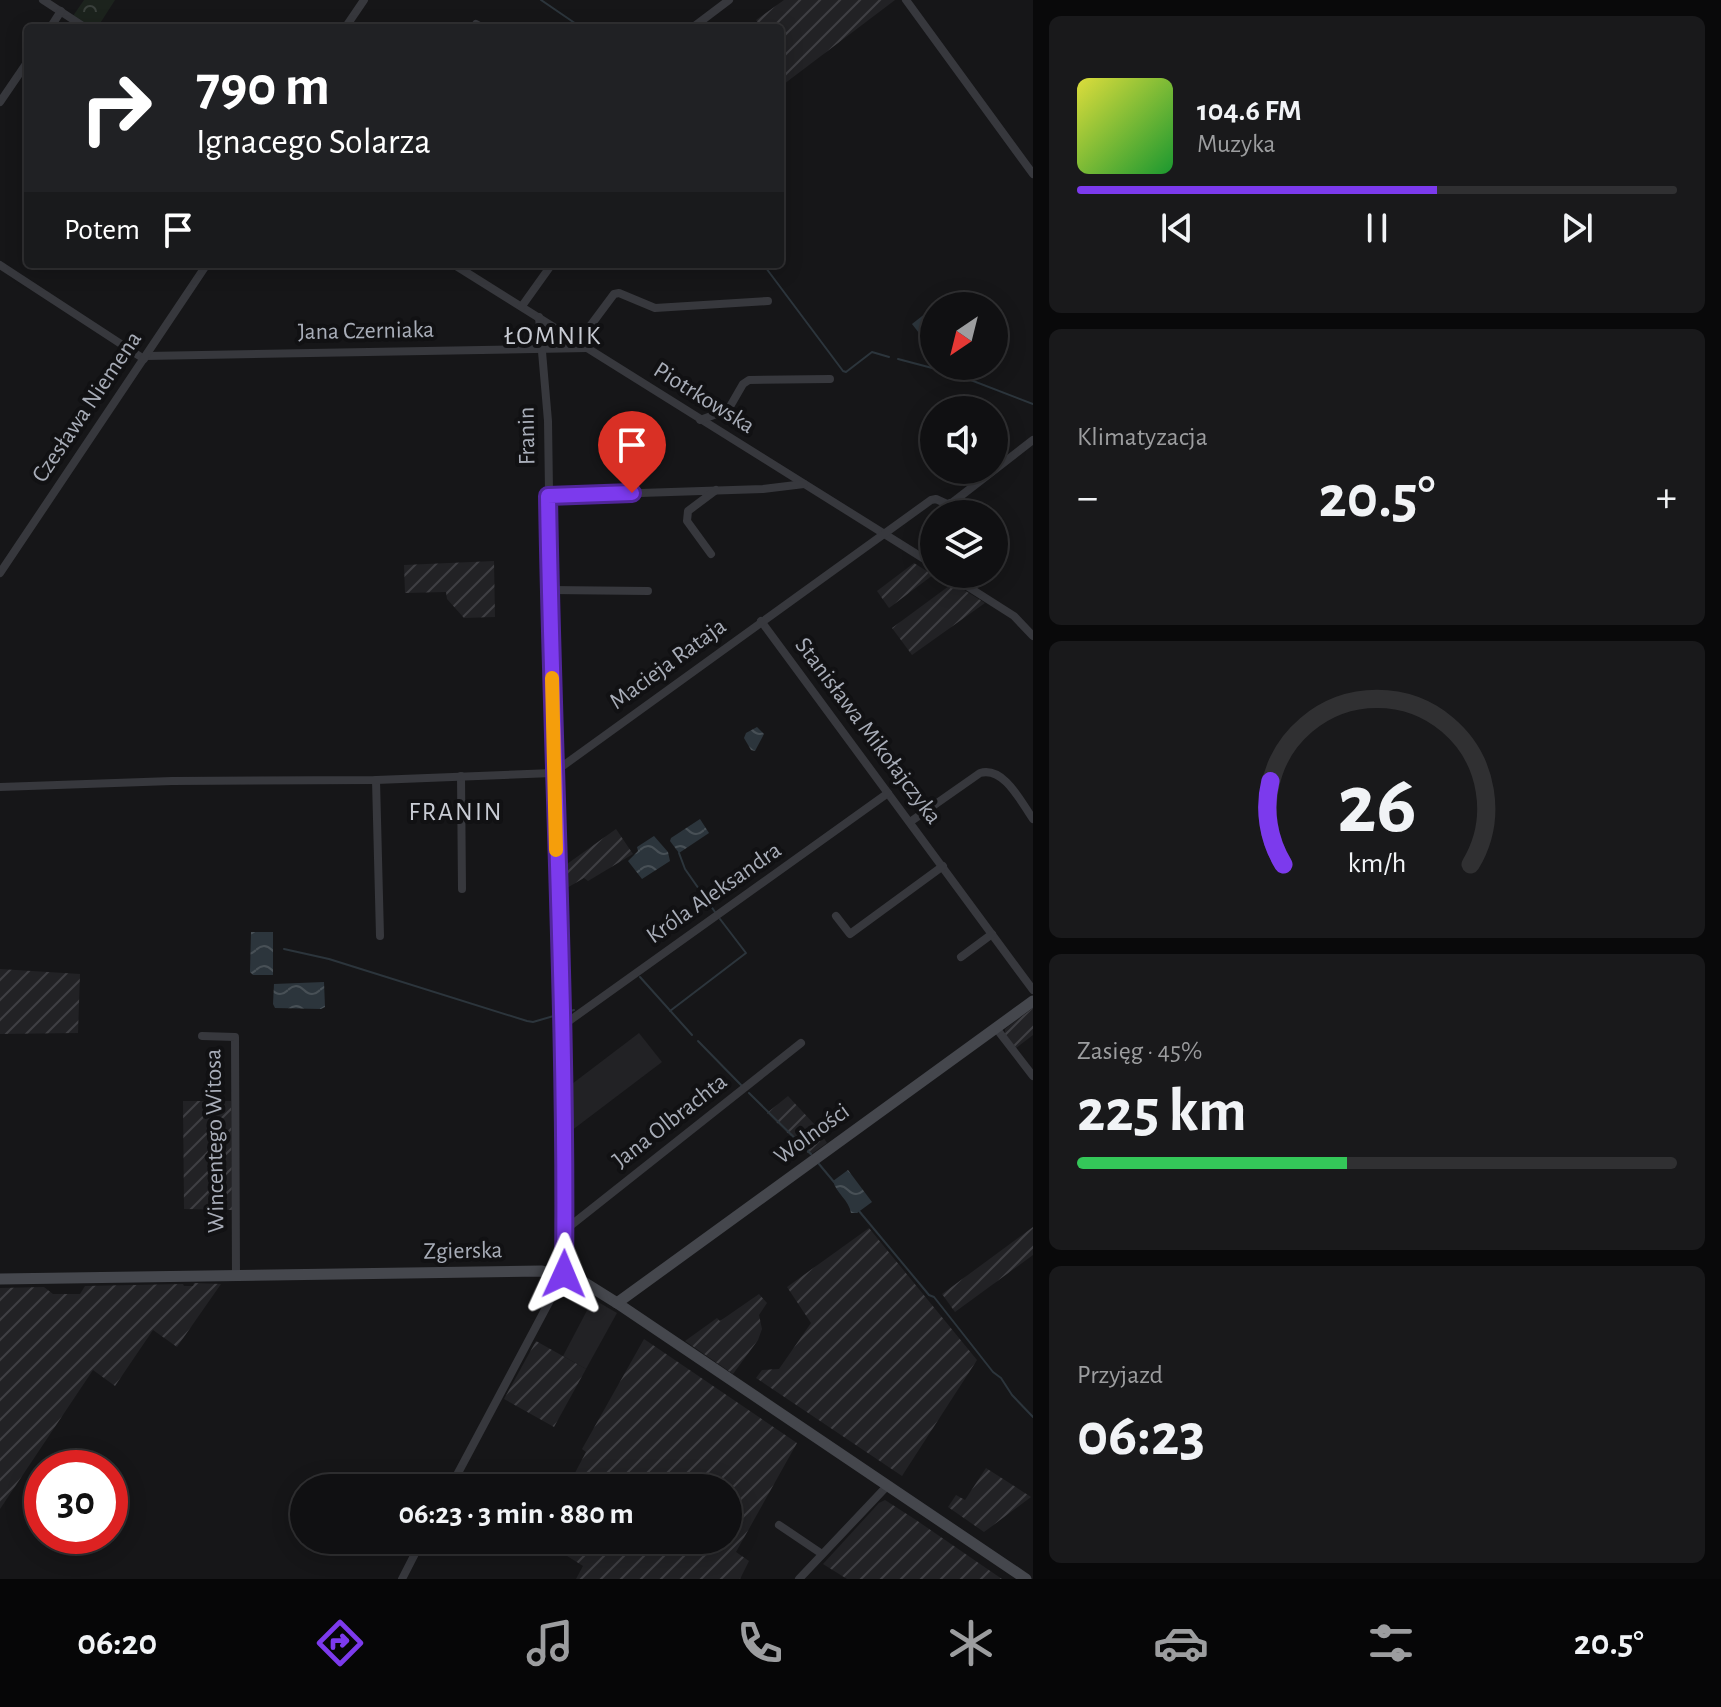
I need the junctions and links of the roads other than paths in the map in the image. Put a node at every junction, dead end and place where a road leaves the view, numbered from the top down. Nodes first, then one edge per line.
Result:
1 (43, 0) edge
2 (364, 0) edge
3 (729, 0) edge
4 (906, 0) edge
5 (61, 11) junction
6 (53, 24) edge
7 (80, 24) edge
8 (348, 24) edge
9 (697, 24) edge
10 (24, 67) edge
11 (0, 102) edge
12 (1033, 174) edge
13 (0, 265) edge
14 (204, 268) edge
15 (462, 268) edge
16 (549, 268) edge
17 (768, 301) dead end
18 (522, 306) junction
19 (539, 317) junction
20 (579, 341) junction
21 (543, 348) junction
22 (588, 348) junction
23 (145, 358) junction
24 (830, 379) dead end
25 (700, 420) junction
26 (1033, 440) edge
27 (804, 484) junction
28 (716, 490) junction
29 (548, 496) junction
30 (883, 533) junction
31 (711, 554) dead end
32 (920, 556) edge
33 (0, 573) edge
34 (970, 588) edge
35 (550, 590) junction
36 (648, 591) dead end
37 (761, 621) junction
38 (1033, 636) edge
39 (553, 773) junction
40 (461, 776) junction
41 (376, 780) junction
42 (0, 787) edge
43 (888, 793) junction
44 (1033, 819) edge
45 (910, 822) junction
46 (943, 866) junction
47 (462, 889) dead end
48 (836, 916) dead end
49 (992, 934) junction
50 (380, 936) dead end
51 (961, 957) dead end
52 (1033, 990) edge
53 (1033, 1001) edge
54 (562, 1026) junction
55 (996, 1028) junction
56 (202, 1036) dead end
57 (801, 1043) dead end
58 (1033, 1076) edge
59 (565, 1230) junction
60 (564, 1274) junction
61 (236, 1276) junction
62 (0, 1279) edge
63 (617, 1303) junction
64 (457, 1474) edge
65 (888, 1485) junction
66 (779, 1525) dead end
67 (415, 1554) edge
68 (822, 1554) junction
69 (402, 1579) edge
70 (799, 1579) edge
71 (1026, 1579) edge

1 - 5 street
2 - 8 street
3 - 9 street
4 - 12 street
5 - 6 street
5 - 7 street
10 - 11 street
13 - 23 street
14 - 23 street, Czesława Niemena
15 - 18 street, Piotrkowska
16 - 18 street
17 - 20 street
18 - 19 street, Piotrkowska
19 - 20 street, Piotrkowska
19 - 21 street, Franin
20 - 22 street, Piotrkowska
21 - 22 street, Jana Czerniaka
21 - 23 street, Jana Czerniaka
21 - 29 street, Franin
22 - 25 street, Piotrkowska
23 - 33 street, Czesława Niemena
24 - 25 street
25 - 27 street, Piotrkowska
26 - 30 street, Macieja Rataja
27 - 28 street
27 - 30 street, Piotrkowska
28 - 29 street
28 - 31 street
29 - 35 street, Franin
30 - 32 street, Piotrkowska
30 - 37 street, Macieja Rataja
34 - 38 street
35 - 36 street
35 - 39 street, Franin
37 - 39 street, Macieja Rataja
37 - 43 street, Stanisława Mikołajczyka
39 - 40 street
39 - 54 street, Franin
40 - 41 street
40 - 47 street
41 - 42 street
41 - 50 street
43 - 45 street, Stanisława Mikołajczyka
43 - 54 street, Króla Aleksandra
44 - 45 street
45 - 46 street, Stanisława Mikołajczyka
46 - 48 street
46 - 49 street, Stanisława Mikołajczyka
49 - 51 street
49 - 52 street, Stanisława Mikołajczyka
53 - 55 main road, Wolności
54 - 59 street, Franin
55 - 58 street
55 - 63 main road, Wolności
56 - 61 street, Wincentego Witosa
57 - 59 street, Jana Olbrachta
59 - 60 street, Franin
60 - 61 main road, Zgierska
60 - 63 main road, Zgierska
60 - 64 street
61 - 62 main road, Zgierska
63 - 65 main road, Zgierska
65 - 68 street
65 - 71 main road, Zgierska
66 - 68 street
67 - 69 street
68 - 70 street

